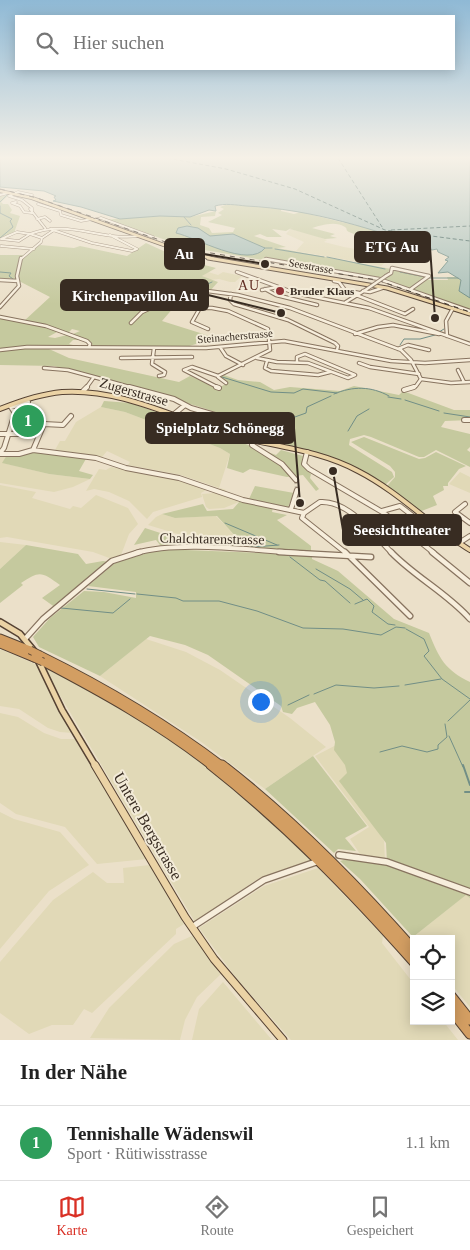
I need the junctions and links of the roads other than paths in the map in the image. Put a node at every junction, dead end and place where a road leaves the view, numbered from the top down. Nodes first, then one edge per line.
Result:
1 (20, 207) edge
2 (31, 207) edge
3 (46, 207) edge
4 (54, 207) edge
5 (30, 209) dead end
6 (32, 213) junction
7 (41, 215) dead end
8 (44, 217) junction
9 (37, 219) junction
10 (94, 219) junction
11 (50, 221) dead end
12 (24, 228) dead end
13 (47, 228) junction
14 (54, 230) junction
15 (18, 232) junction
16 (30, 234) junction
17 (110, 235) junction
18 (140, 236) junction
19 (153, 236) dead end
20 (42, 238) junction
21 (0, 239) edge
22 (1, 246) edge
23 (34, 249) junction
24 (266, 259) dead end
25 (237, 272) dead end
26 (306, 275) dead end
27 (0, 280) edge
28 (18, 281) junction
29 (360, 283) junction
30 (177, 286) dead end
31 (277, 286) junction
32 (373, 289) junction
33 (411, 289) junction
34 (365, 290) junction
35 (359, 293) junction
36 (406, 293) junction
37 (231, 294) junction
38 (356, 295) junction
39 (346, 302) junction
40 (317, 305) dead end
41 (0, 307) edge
42 (200, 308) junction
43 (453, 308) junction
44 (413, 309) dead end
45 (470, 312) edge
46 (0, 317) edge
47 (131, 323) dead end
48 (383, 324) joint
49 (208, 328) dead end
50 (354, 334) junction
51 (441, 334) junction
52 (447, 336) junction
53 (270, 342) junction
54 (470, 344) edge
55 (220, 347) junction
56 (89, 348) junction
57 (154, 348) junction
58 (398, 349) junction
59 (0, 350) edge
60 (337, 350) junction
61 (429, 350) dead end
62 (192, 357) dead end
63 (121, 358) dead end
64 (153, 358) junction
65 (256, 358) junction
66 (470, 360) edge
67 (267, 361) junction
68 (297, 362) junction
69 (412, 362) junction
70 (359, 363) dead end
71 (243, 365) junction
72 (44, 368) dead end
73 (458, 370) dead end
74 (330, 372) junction
75 (419, 374) junction
76 (159, 376) dead end
77 (218, 376) junction
78 (94, 377) junction
79 (421, 379) junction
80 (464, 382) junction
81 (470, 382) edge
82 (226, 383) dead end
83 (219, 388) dead end
84 (404, 390) dead end
85 (83, 391) junction
86 (28, 402) dead end
87 (185, 405) junction
88 (0, 408) edge
89 (174, 415) junction
90 (71, 416) dead end
91 (464, 420) dead end
92 (470, 420) edge
93 (64, 425) junction
94 (69, 425) dead end
95 (0, 434) edge
96 (8, 434) junction
97 (38, 434) junction
98 (250, 438) junction
99 (33, 450) junction
100 (307, 452) junction
101 (0, 454) edge
102 (296, 480) tunnel mouth
103 (297, 490) tunnel mouth
104 (465, 504) dead end
105 (291, 509) junction
106 (449, 509) dead end
107 (382, 511) junction
108 (455, 512) junction
109 (304, 513) junction
110 (470, 523) edge
111 (432, 531) dead end
112 (470, 536) edge
113 (459, 543) junction
114 (470, 550) edge
115 (351, 557) junction
116 (371, 557) dead end
117 (470, 583) edge
118 (410, 616) dead end
119 (470, 619) edge
120 (0, 622) edge
121 (0, 638) edge
122 (25, 639) junction
123 (0, 644) edge
124 (39, 658) junction
125 (339, 854) dead end
126 (316, 862) dead end
127 (470, 892) edge
128 (192, 927) junction
129 (410, 946) edge
130 (410, 958) edge
131 (455, 1001) edge
132 (455, 1015) edge
133 (470, 1020) edge
134 (470, 1034) edge
135 (283, 1040) edge

1 - 6 street
2 - 6 street
3 - 10 street
4 - 10 main road, Seestrasse
5 - 6 street
6 - 9 street
7 - 8 street
8 - 9 street
8 - 11 street
9 - 13 street
10 - 18 main road, Seestrasse
10 - 19 street
12 - 15 street
13 - 14 street
13 - 16 street
13 - 17 street
14 - 17 street
14 - 20 street
15 - 16 street
15 - 21 street
16 - 20 street
16 - 21 street
17 - 18 street
18 - 29 main road, Seestrasse
20 - 23 street
22 - 23 street
23 - 28 street
24 - 33 street
25 - 31 street
26 - 35 street
27 - 28 street
28 - 41 street
29 - 32 main road, Seestrasse
29 - 36 main road, Seestrasse
30 - 37 street
31 - 39 street
31 - 40 street
32 - 34 street
32 - 36 main road, Seestrasse
33 - 34 street, bridge
33 - 45 street
34 - 35 street
35 - 38 street
36 - 43 main road, Seestrasse
37 - 50 street
37 - 60 street
38 - 39 street
38 - 44 street
39 - 51 street
42 - 47 street
42 - 49 street
42 - 53 street
43 - 45 main road, Seestrasse
43 - 52 street
46 - 56 street
48 - 50 street
48 - 51 street
50 - 58 street
51 - 52 street
52 - 54 street
53 - 55 street, Steinacherstrasse
53 - 60 street, Steinacherstrasse
53 - 65 street
55 - 57 street, Steinacherstrasse
55 - 71 street
56 - 57 street, Steinacherstrasse
56 - 59 street, Steinacherstrasse
57 - 64 street
58 - 61 street
58 - 69 street
60 - 69 street, Steinacherstrasse
62 - 64 street
63 - 64 street
64 - 76 street
65 - 67 street
65 - 71 street
66 - 69 street, Steinacherstrasse
67 - 68 street
67 - 74 street
68 - 74 street
68 - 74 street
69 - 75 street
70 - 75 street
71 - 77 street
72 - 78 street
73 - 80 street
75 - 79 street
77 - 82 street
77 - 83 street
78 - 85 street
78 - 87 street
79 - 80 street
79 - 84 street
80 - 81 street
85 - 88 main road, Zugerstrasse
85 - 89 main road, Zugerstrasse
86 - 96 street
87 - 89 street
87 - 98 street
89 - 98 main road, Zugerstrasse
90 - 93 street
91 - 92 street
93 - 94 street
93 - 97 street
95 - 96 street
96 - 97 street
96 - 101 street
97 - 99 street
98 - 100 main road, Zugerstrasse
98 - 102 street
99 - 101 street
99 - 105 street
100 - 107 street
100 - 113 main road, Zugerstrasse
103 - 105 street
104 - 108 street
105 - 109 street
106 - 108 street
107 - 111 street
107 - 117 street
108 - 110 street
109 - 115 street
109 - 119 street
112 - 113 street
113 - 114 main road, Zugerstrasse
115 - 116 street, Chalchtarenstrasse
115 - 118 street
115 - 122 street, Chalchtarenstrasse
120 - 122 main road, Untere Bergstrasse
121 - 124 highway, bridge
122 - 128 main road, Untere Bergstrasse
123 - 124 highway
124 - 129 highway
124 - 130 highway
125 - 127 street
126 - 128 street
128 - 135 main road, Untere Bergstrasse
131 - 133 highway
132 - 134 highway

